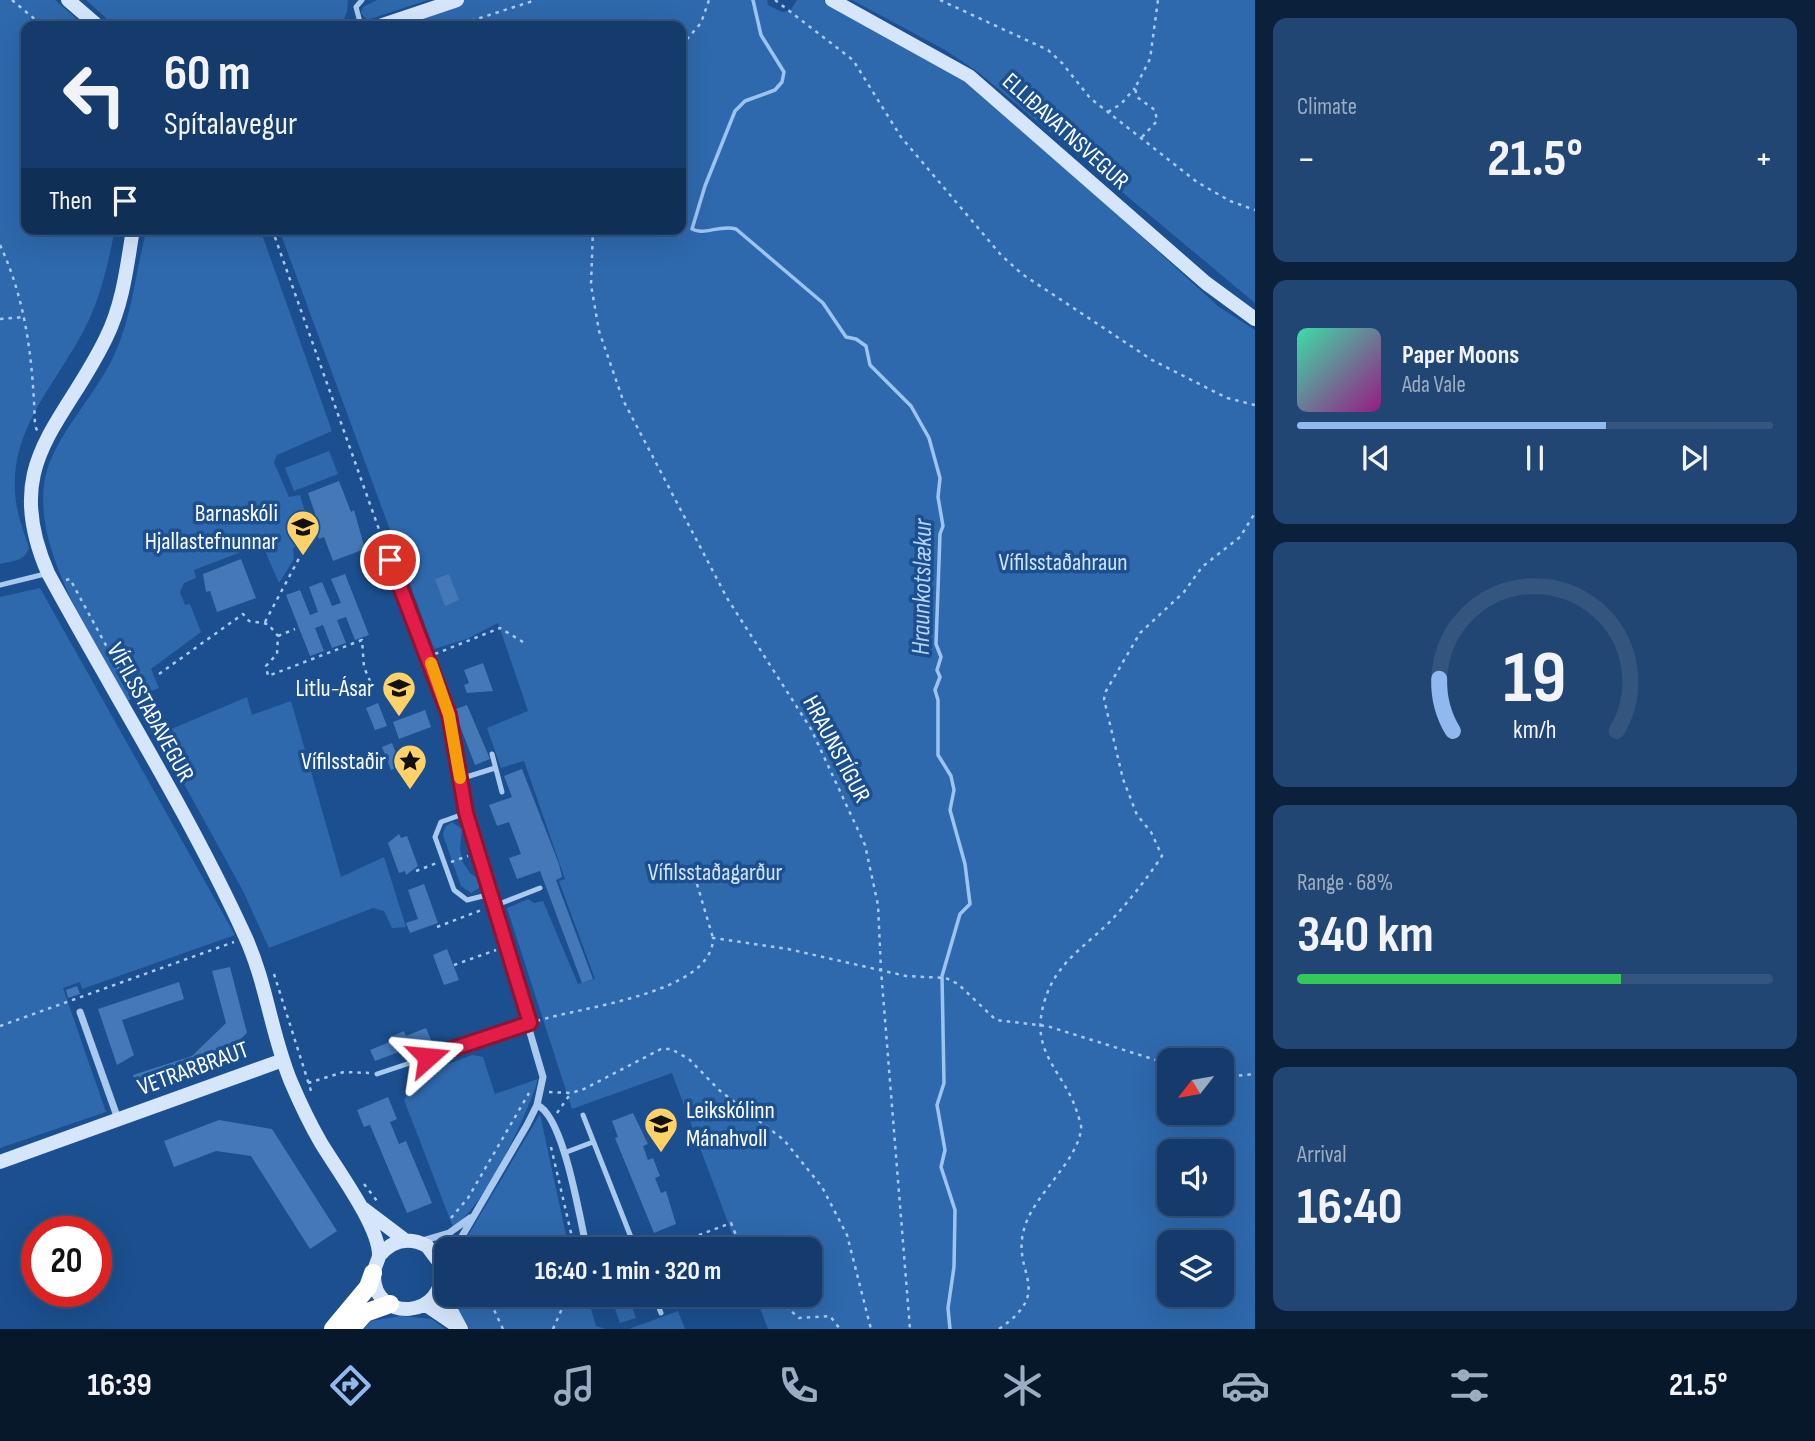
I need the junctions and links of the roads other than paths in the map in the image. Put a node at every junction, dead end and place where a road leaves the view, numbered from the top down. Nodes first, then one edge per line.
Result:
1 (68, 0) edge
2 (362, 0) edge
3 (457, 0) edge
4 (832, 0) edge
5 (92, 21) edge
6 (360, 21) edge
7 (395, 21) edge
8 (133, 235) edge
9 (1255, 319) edge
10 (390, 560) road end
11 (48, 573) junction
12 (0, 585) edge
13 (492, 754) dead end
14 (495, 768) junction
15 (460, 779) junction
16 (502, 792) dead end
17 (466, 813) junction
18 (540, 888) dead end
19 (491, 894) junction
20 (494, 906) junction
21 (80, 1012) dead end
22 (530, 1023) junction
23 (283, 1060) junction
24 (377, 1074) road end
25 (537, 1105) junction
26 (583, 1115) dead end
27 (118, 1119) junction
28 (593, 1142) junction
29 (564, 1153) junction
30 (0, 1162) edge
31 (363, 1209) junction
32 (474, 1215) junction
33 (461, 1237) edge
34 (584, 1237) edge
35 (631, 1237) edge
36 (412, 1241) junction
37 (434, 1251) edge
38 (376, 1264) junction
39 (434, 1296) edge
40 (390, 1304) junction
41 (426, 1305) junction
42 (449, 1307) edge
43 (659, 1307) edge
44 (661, 1313) dead end
45 (333, 1329) edge
46 (351, 1329) edge

1 - 5 main road
2 - 6 lane
3 - 7 main road
4 - 9 main road, ELLIÐAVATNSVEGUR
8 - 11 main road, VÍFILSSTAÐAVEGUR
10 - 15 street
11 - 12 lane
11 - 23 main road, VÍFILSSTAÐAVEGUR
13 - 14 lane
14 - 15 lane
14 - 16 lane
15 - 17 street
17 - 19 street
17 - 19 lane
18 - 20 lane
19 - 20 street
20 - 22 street
21 - 27 street, VETRARBRAUT
22 - 24 lane
22 - 25 street
23 - 27 main road, VETRARBRAUT
23 - 31 main road, VÍFILSSTAÐAVEGUR
25 - 29 street
25 - 32 street
26 - 28 lane
27 - 30 main road, VETRARBRAUT
28 - 29 lane
28 - 35 lane
29 - 34 street
31 - 36 main road, VÍFILSSTAÐAVEGUR
31 - 38 main road, VÍFILSSTAÐAVEGUR
32 - 33 street
32 - 36 street
36 - 37 main road, VÍFILSSTAÐAVEGUR
36 - 38 main road
38 - 40 main road, VÍFILSSTAÐAVEGUR
38 - 45 highway
39 - 41 main road
40 - 41 main road
40 - 46 highway
41 - 42 main road
43 - 44 lane

